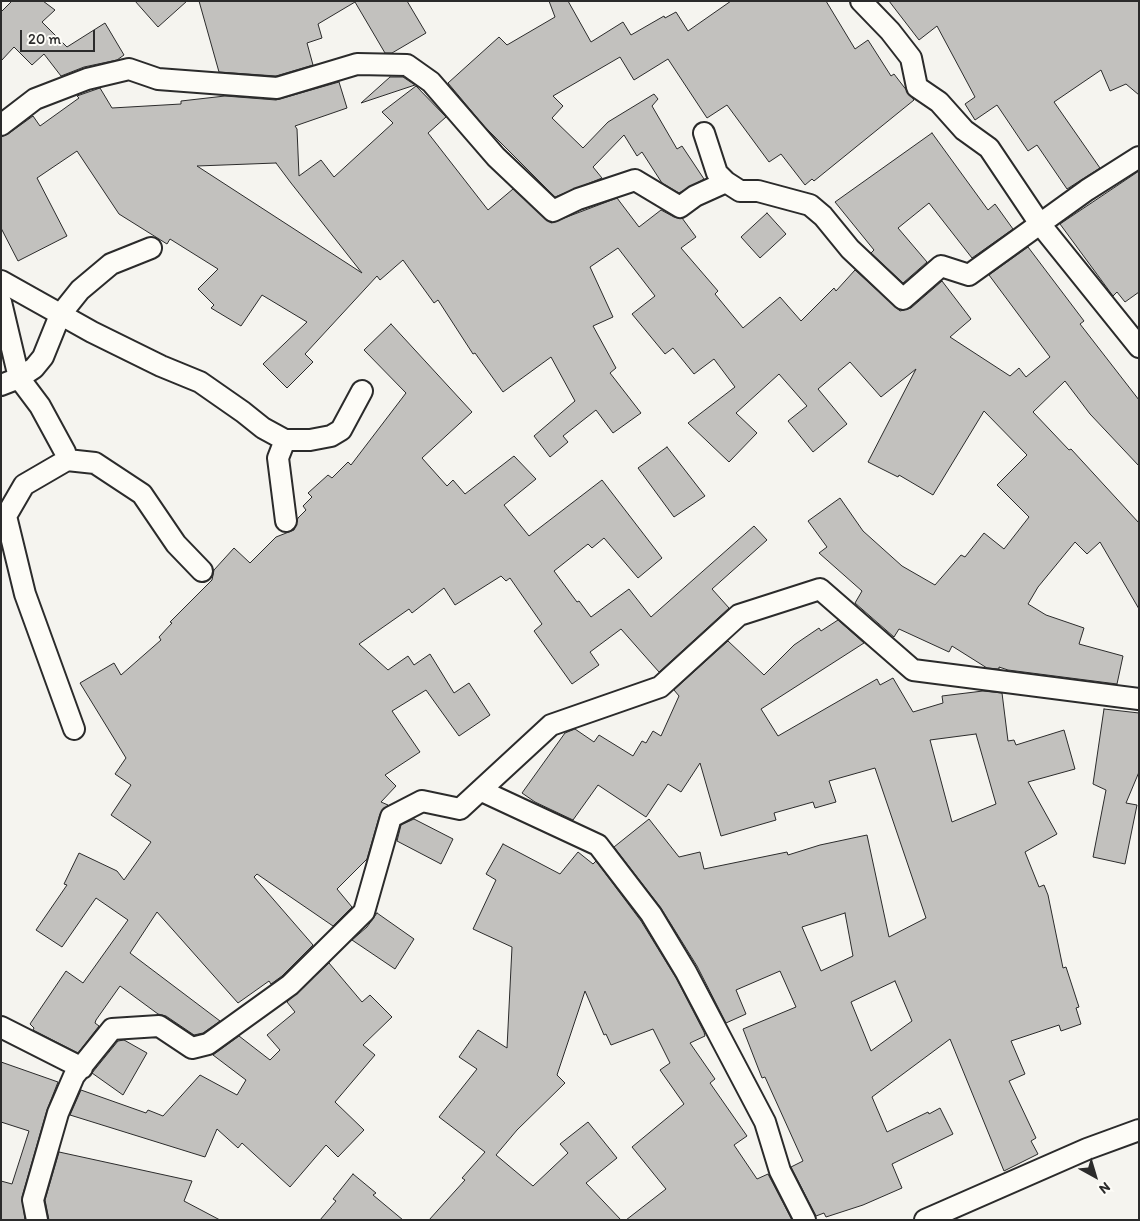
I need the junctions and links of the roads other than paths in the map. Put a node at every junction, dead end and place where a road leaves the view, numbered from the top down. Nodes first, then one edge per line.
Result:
1 (861, 1) edge
2 (1, 125) edge
3 (704, 133) dead end
4 (1139, 157) edge
5 (726, 182) junction
6 (1040, 224) junction
7 (151, 248) dead end
8 (1, 281) edge
9 (1, 302) edge
10 (60, 315) junction
11 (1139, 347) edge
12 (10, 382) edge
13 (362, 391) dead end
14 (285, 440) junction
15 (67, 460) junction
16 (286, 521) dead end
17 (202, 571) dead end
18 (1139, 699) edge
19 (74, 729) dead end
20 (482, 791) junction
21 (1, 1027) edge
22 (82, 1068) junction
23 (1139, 1130) edge
24 (37, 1220) edge
25 (805, 1220) edge
26 (925, 1220) edge

1 - 6 street
2 - 5 street
3 - 5 street
4 - 6 street
5 - 6 street
6 - 11 street
7 - 10 street
8 - 10 street
9 - 12 street
10 - 12 street
10 - 14 street
12 - 15 street
13 - 14 street
14 - 16 street
15 - 17 street
15 - 19 street
18 - 20 street
20 - 22 street
20 - 25 street
21 - 22 street
22 - 24 street
23 - 26 street

